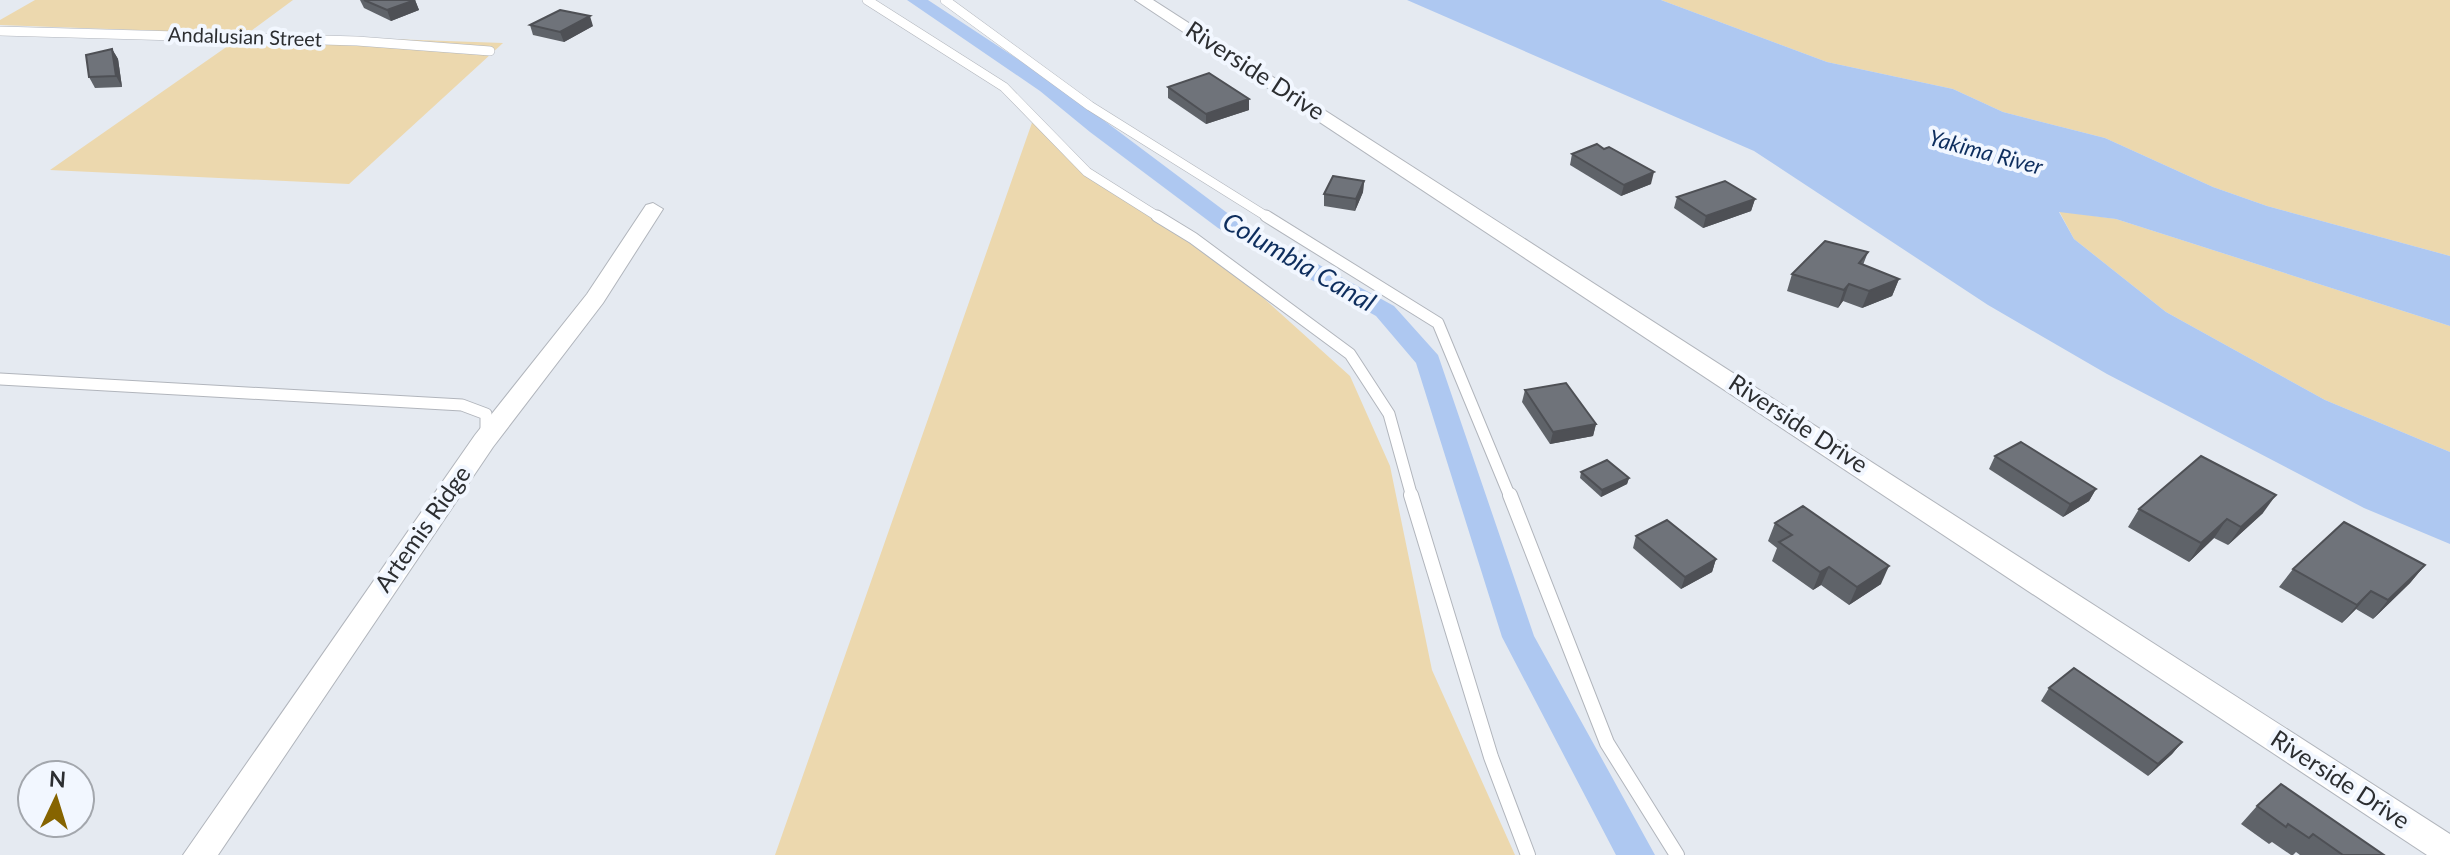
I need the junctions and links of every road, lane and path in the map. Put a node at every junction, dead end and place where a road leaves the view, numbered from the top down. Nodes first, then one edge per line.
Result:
1 (867, 0) edge
2 (945, 0) edge
3 (1143, 0) edge
4 (0, 31) edge
5 (490, 51) dead end
6 (653, 209) dead end
7 (0, 379) edge
8 (484, 441) junction
9 (2450, 852) edge
10 (199, 855) edge
11 (1528, 855) edge
12 (1677, 855) edge

1 - 11 lane
2 - 12 lane
3 - 9 street, Riverside Drive
4 - 5 lane, Andalusian Street
6 - 8 street, Artemis Ridge
7 - 8 lane
8 - 10 street, Artemis Ridge

